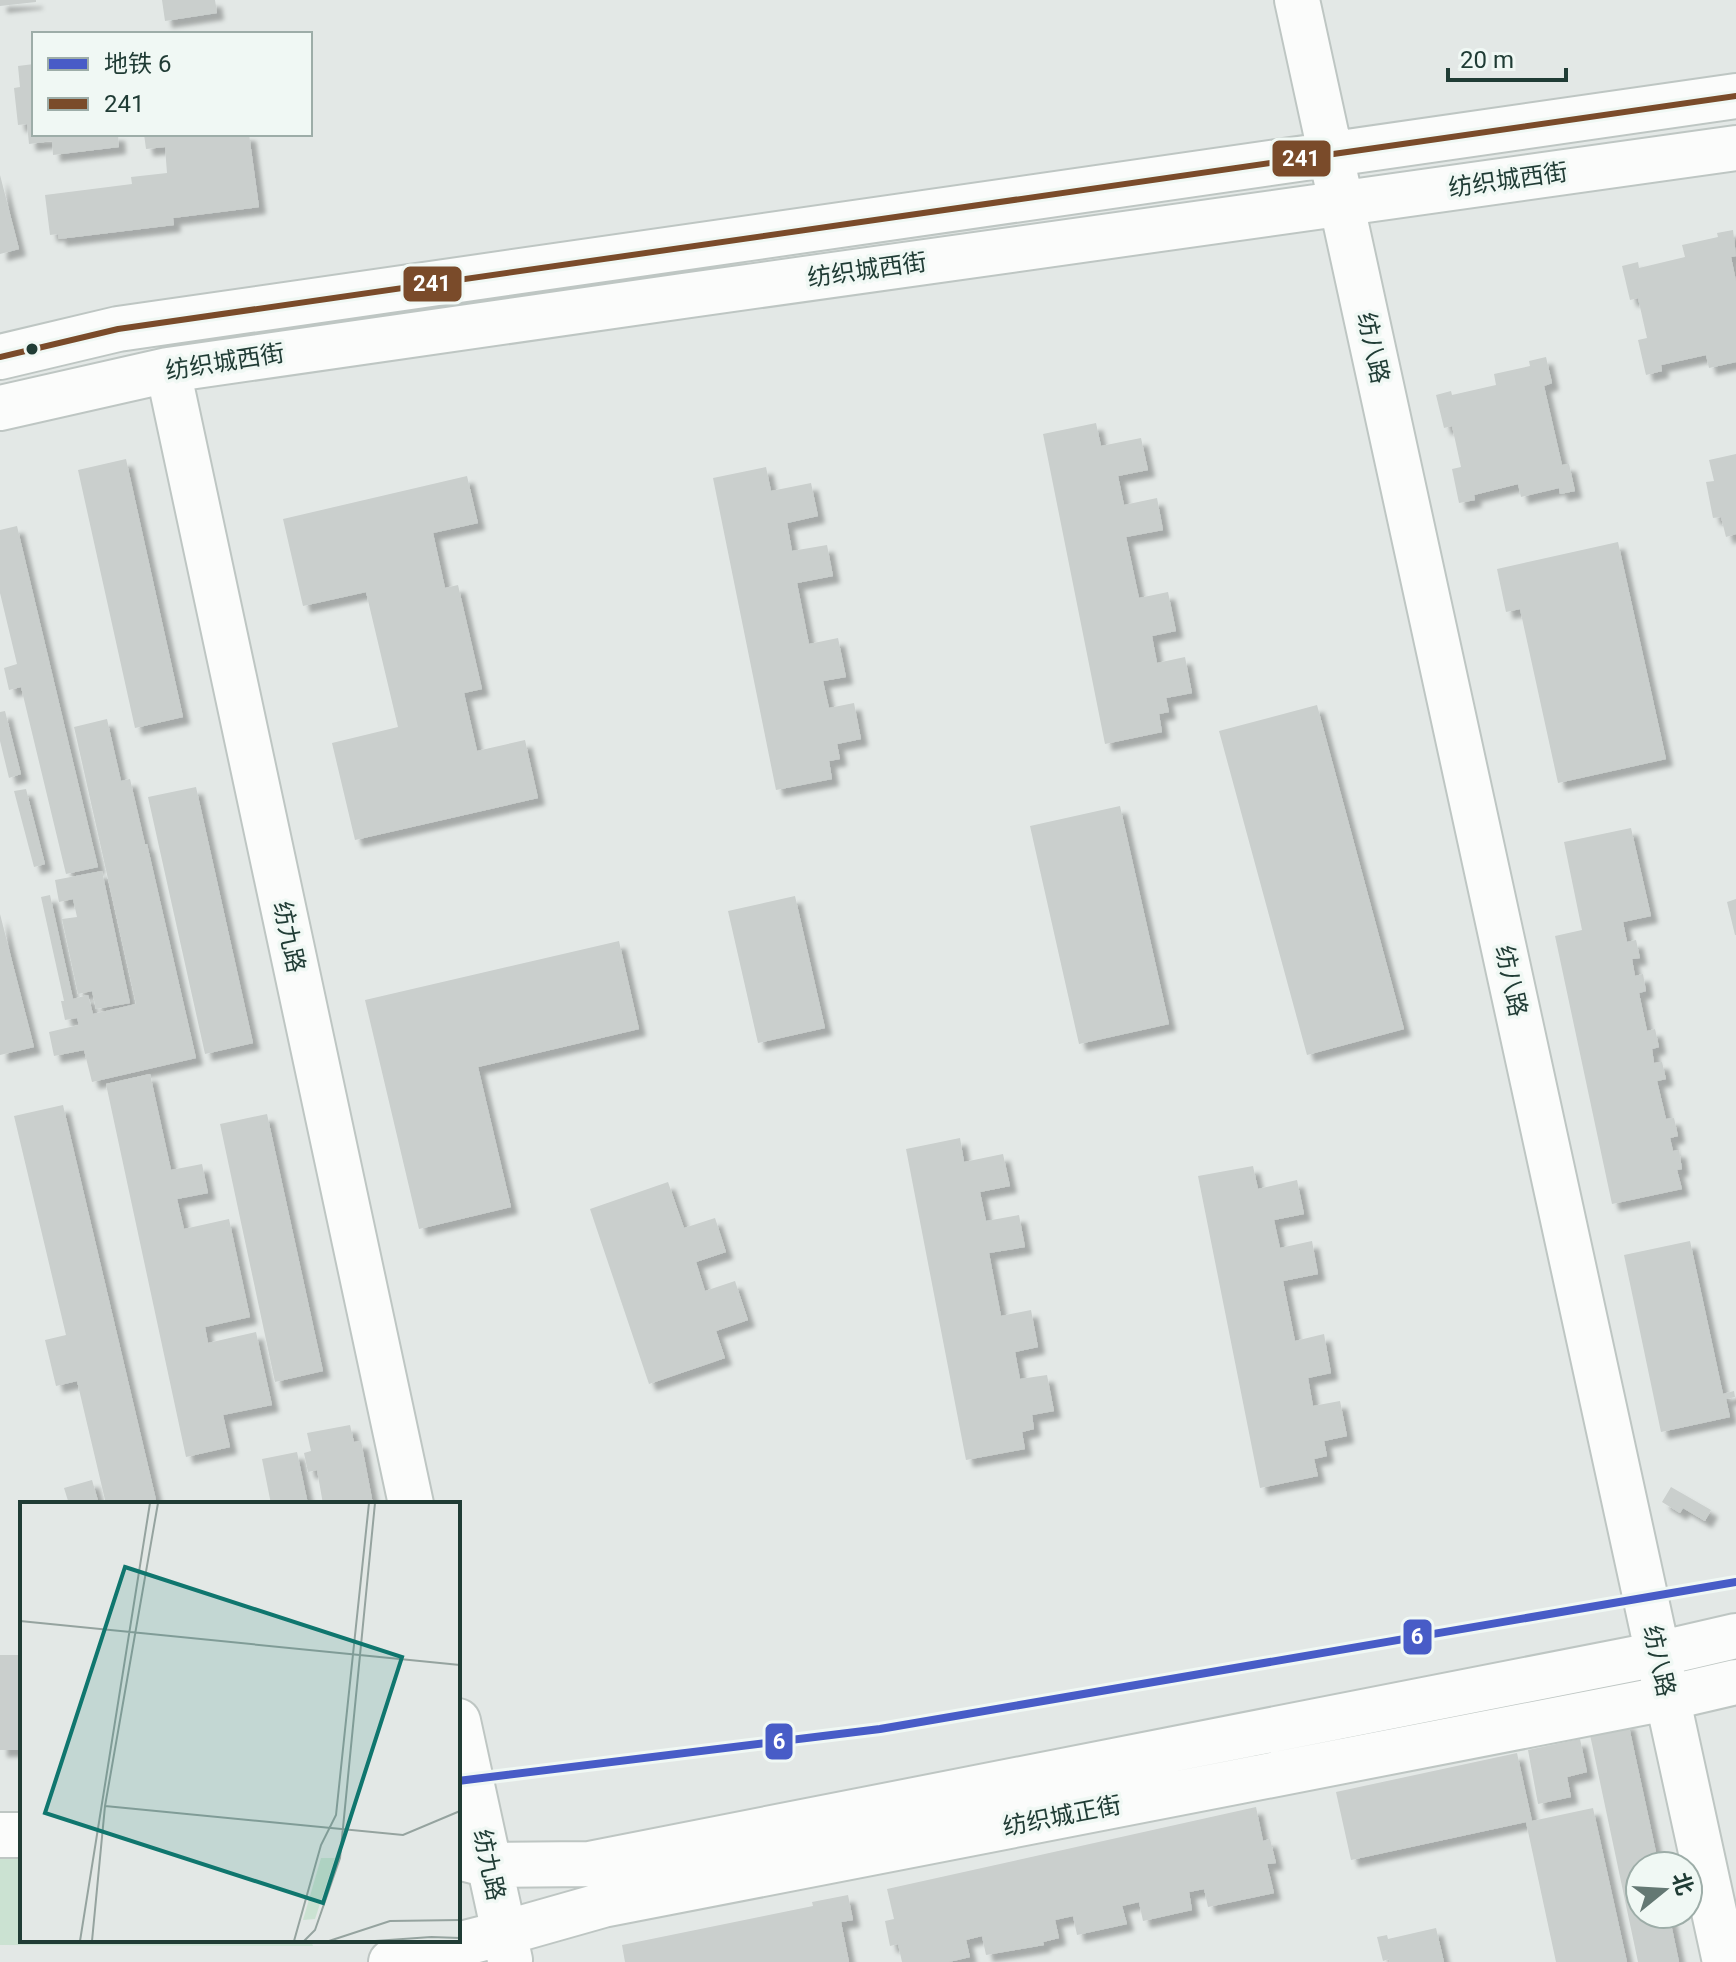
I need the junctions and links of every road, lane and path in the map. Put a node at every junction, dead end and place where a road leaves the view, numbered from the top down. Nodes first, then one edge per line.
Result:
1 (1297, 0) edge
2 (1736, 96) edge
3 (1736, 148) edge
4 (1331, 154) junction
5 (1342, 203) junction
6 (0, 357) edge
7 (168, 370) junction
8 (0, 408) edge
9 (411, 1502) edge
10 (1736, 1636) edge
11 (1658, 1654) junction
12 (1736, 1682) edge
13 (1667, 1698) junction
14 (460, 1738) edge
15 (474, 1861) edge
16 (507, 1948) edge
17 (391, 1962) edge
18 (1725, 1962) edge

1 - 4 street, 纺八路
2 - 4 street, 纺织城西街
3 - 5 street, 纺织城西街
4 - 5 street, 纺八路
4 - 6 street, 纺织城西街
5 - 7 street, 纺织城西街
5 - 11 street, 纺八路
7 - 8 street, 纺织城西街
7 - 9 street, 纺九路
10 - 11 street, 纺织城正街
11 - 13 street, 纺八路
11 - 15 street, 纺织城正街
12 - 13 street, 纺织城正街
13 - 16 street, 纺织城正街
13 - 18 street, 纺八路
14 - 15 street, 纺九路
15 - 16 street, 纺九路
16 - 17 street, 纺织城正街

